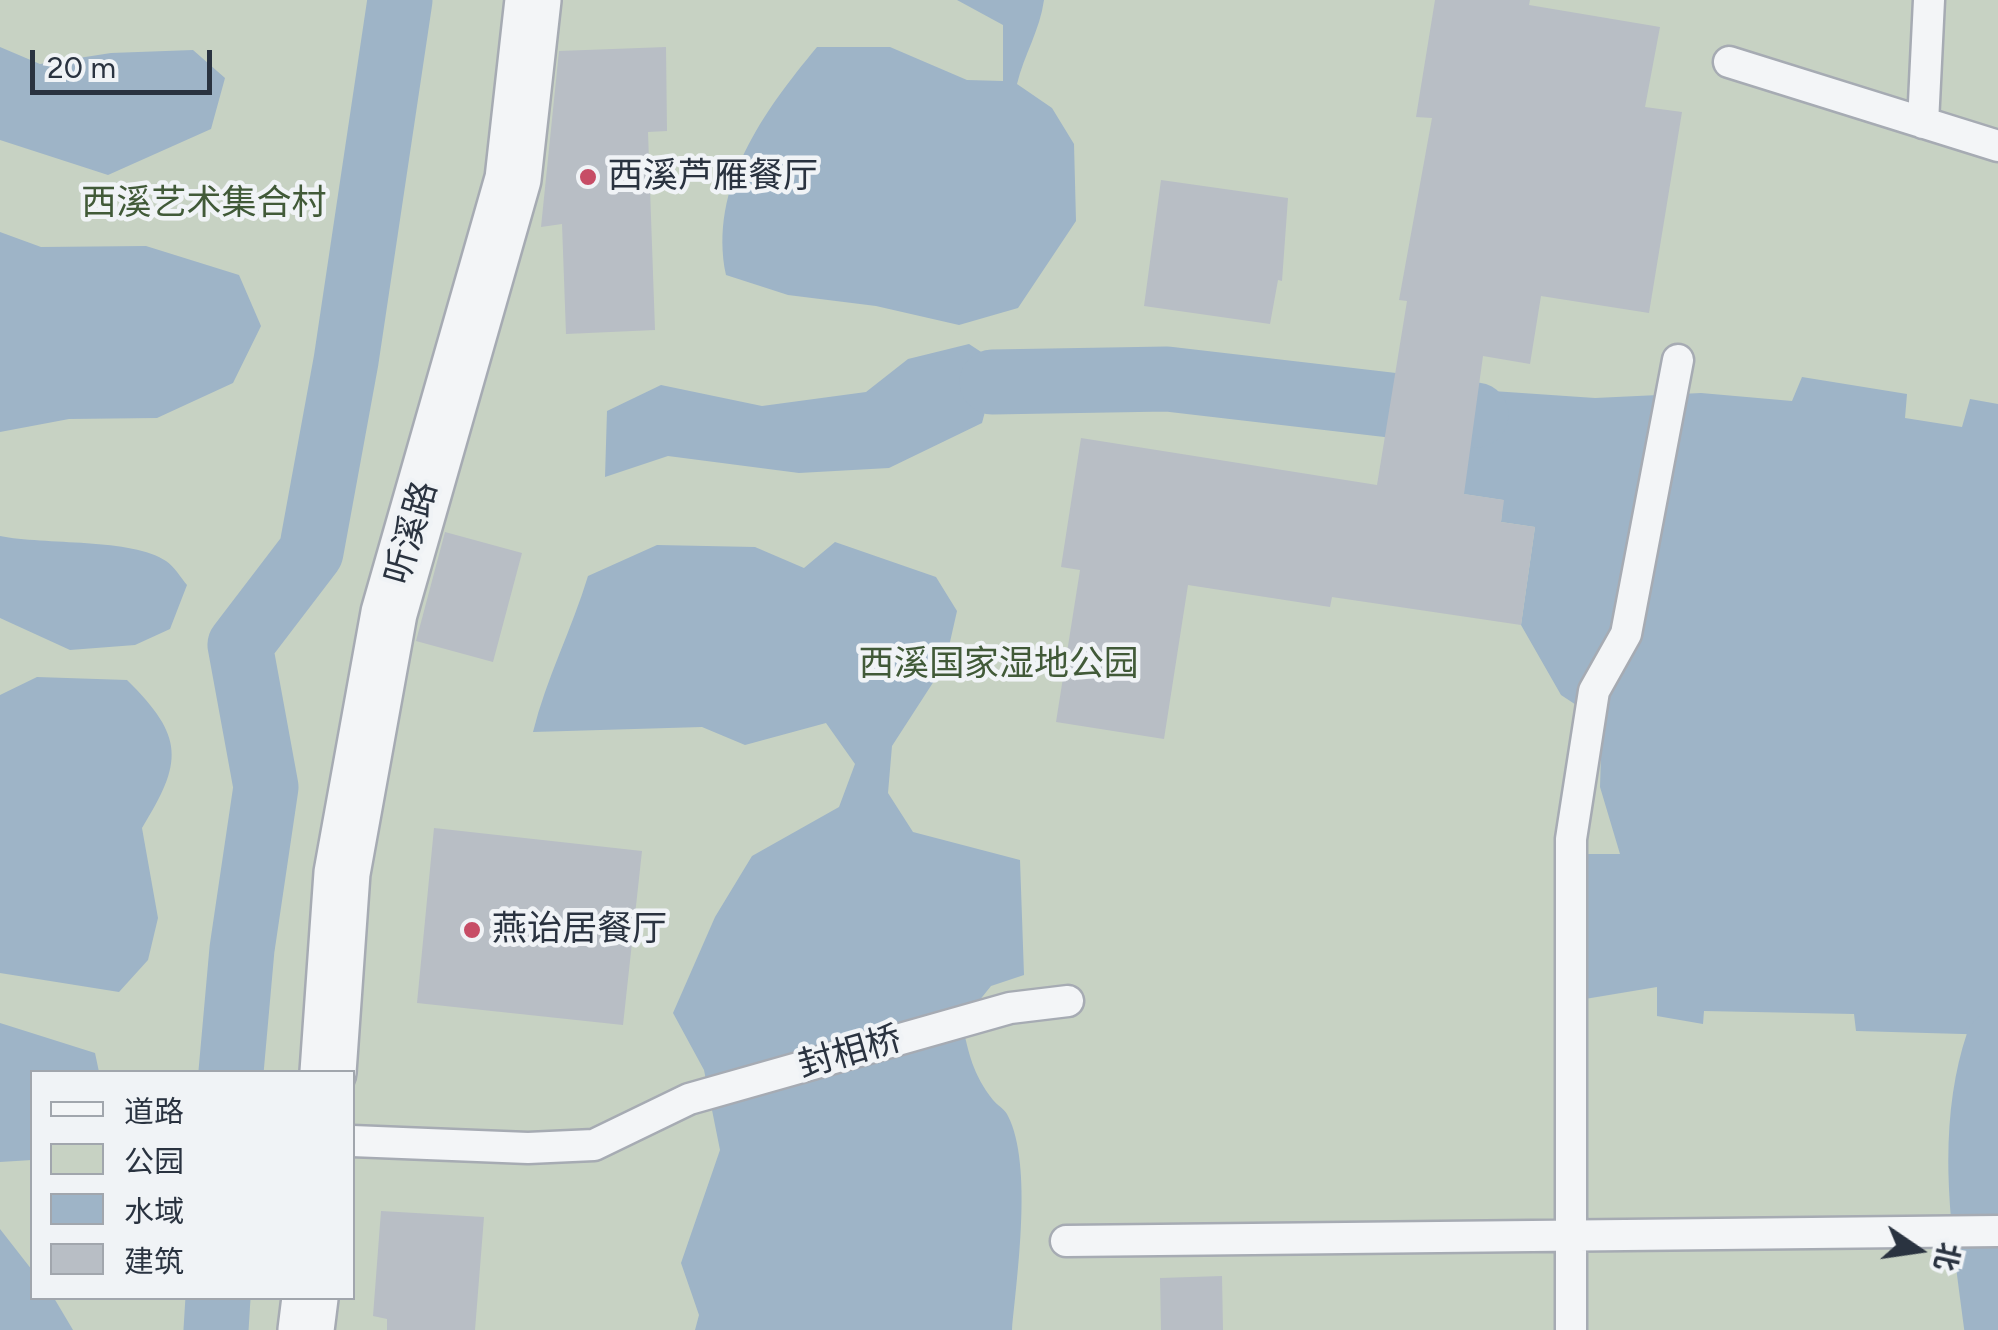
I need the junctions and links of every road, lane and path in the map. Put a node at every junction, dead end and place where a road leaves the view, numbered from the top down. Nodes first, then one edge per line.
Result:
1 (533, 0) edge
2 (1929, 0) edge
3 (1729, 62) dead end
4 (1923, 123) junction
5 (1998, 146) edge
6 (1678, 360) dead end
7 (1068, 1001) dead end
8 (328, 1070) edge
9 (355, 1141) edge
10 (1998, 1232) edge
11 (1572, 1234) junction
12 (1066, 1241) dead end
13 (310, 1300) edge
14 (306, 1330) edge
15 (1572, 1330) edge

1 - 8 street, 听溪路
2 - 4 lane
3 - 4 lane
4 - 5 lane
6 - 11 lane
7 - 9 lane, 封相桥
10 - 11 lane
11 - 12 lane
11 - 15 lane
13 - 14 street

